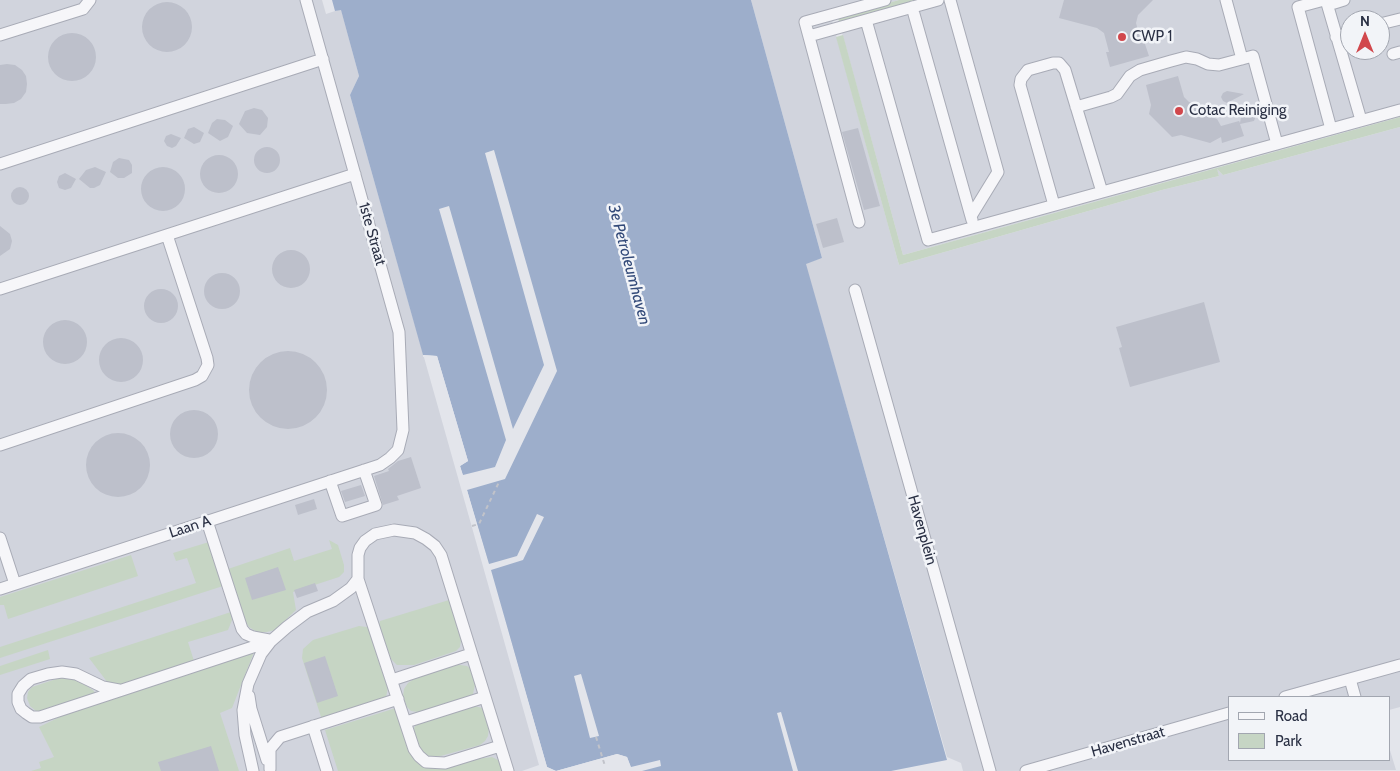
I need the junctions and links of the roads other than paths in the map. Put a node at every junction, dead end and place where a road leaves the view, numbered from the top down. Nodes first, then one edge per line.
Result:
1 (90, 0) edge
2 (306, 0) edge
3 (842, 0) edge
4 (885, 0) edge
5 (938, 0) edge
6 (950, 0) edge
7 (1226, 0) edge
8 (1344, 0) edge
9 (1326, 2) edge
10 (912, 8) junction
11 (847, 11) junction
12 (866, 20) junction
13 (0, 36) edge
14 (809, 36) junction
15 (1340, 36) edge
16 (1336, 37) junction
17 (322, 59) junction
18 (1242, 59) junction
19 (1076, 107) junction
20 (1400, 110) edge
21 (1361, 120) junction
22 (1331, 129) junction
23 (1277, 144) junction
24 (0, 164) edge
25 (355, 174) junction
26 (1102, 192) junction
27 (1054, 205) junction
28 (859, 222) dead end
29 (973, 222) junction
30 (167, 235) junction
31 (0, 289) edge
32 (855, 290) dead end
33 (0, 446) edge
34 (380, 465) joint
35 (364, 470) junction
36 (330, 481) junction
37 (207, 521) junction
38 (0, 538) edge
39 (358, 578) junction
40 (15, 584) junction
41 (0, 589) edge
42 (271, 641) junction
43 (471, 654) junction
44 (1400, 665) edge
45 (1350, 679) junction
46 (392, 680) junction
47 (248, 684) junction
48 (119, 690) junction
49 (1289, 696) edge
50 (1355, 696) edge
51 (485, 697) junction
52 (398, 699) junction
53 (1228, 713) edge
54 (406, 722) junction
55 (313, 726) junction
56 (500, 746) junction
57 (270, 770) edge
58 (253, 771) edge
59 (327, 771) edge
60 (508, 771) edge
61 (990, 771) edge
62 (1026, 771) edge

1 - 13 lane
2 - 17 lane, 1ste Straat
3 - 11 lane
4 - 11 lane
5 - 10 lane
6 - 29 lane
7 - 18 lane
8 - 9 lane
9 - 16 lane
9 - 22 lane
10 - 12 lane
10 - 29 lane
11 - 14 lane
12 - 14 lane
12 - 29 lane
14 - 28 lane
15 - 16 lane
16 - 21 lane
17 - 24 lane
17 - 25 lane, 1ste Straat
18 - 19 lane
18 - 23 lane
19 - 26 lane
19 - 27 lane
20 - 21 lane
21 - 22 lane
22 - 23 lane
23 - 26 lane
25 - 30 lane
25 - 34 lane, 1ste Straat
26 - 27 lane
27 - 29 lane
30 - 31 lane
30 - 33 lane
32 - 61 lane, Havenplein
34 - 35 lane, Laan A
35 - 36 lane, Laan A
35 - 36 lane
36 - 37 lane, Laan A
37 - 40 lane, Laan A
37 - 42 lane
38 - 40 lane
39 - 42 lane
39 - 43 lane
39 - 46 lane
40 - 41 lane, Laan A
42 - 47 lane
42 - 48 lane
43 - 46 lane
43 - 51 lane
44 - 45 lane
45 - 49 lane
45 - 50 lane
46 - 52 lane
47 - 57 lane
47 - 58 lane
48 - 48 lane
51 - 54 lane
51 - 56 lane
52 - 54 lane
52 - 55 lane
53 - 62 lane, Havenstraat
54 - 56 lane
55 - 57 lane
55 - 59 lane
56 - 60 lane

